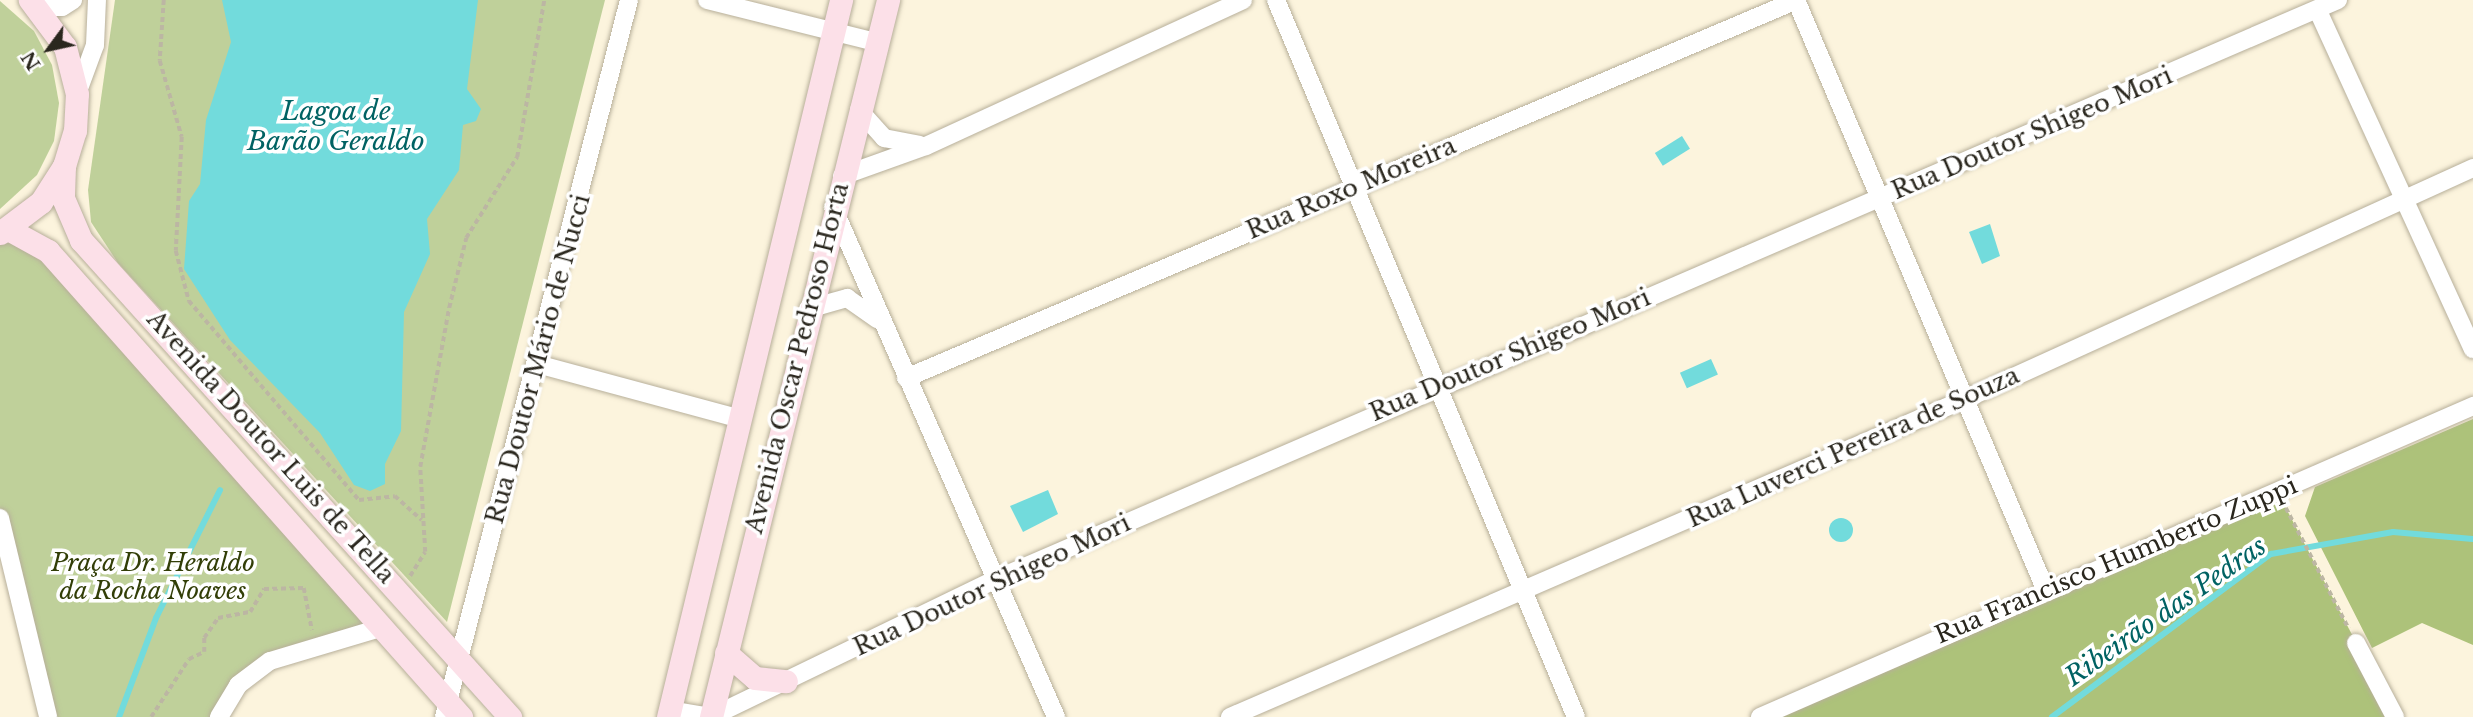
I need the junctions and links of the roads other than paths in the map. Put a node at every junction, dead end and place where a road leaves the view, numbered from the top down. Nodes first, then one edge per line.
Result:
1 (73, 0) edge
2 (97, 0) edge
3 (629, 0) edge
4 (707, 0) edge
5 (841, 0) edge
6 (888, 0) edge
7 (1243, 0) edge
8 (1276, 0) edge
9 (1796, 0) edge
10 (2338, 0) edge
11 (34, 4) edge
12 (2318, 11) junction
13 (833, 30) junction
14 (876, 42) junction
15 (77, 94) junction
16 (859, 110) junction
17 (926, 146) junction
18 (64, 166) junction
19 (2473, 168) edge
20 (842, 176) junction
21 (1351, 188) junction
22 (1880, 198) junction
23 (2401, 202) junction
24 (833, 207) junction
25 (4, 231) edge
26 (808, 309) junction
27 (887, 329) junction
28 (2473, 349) edge
29 (537, 365) junction
30 (906, 378) junction
31 (1436, 386) junction
32 (1963, 400) junction
33 (2473, 406) edge
34 (737, 418) junction
35 (0, 518) edge
36 (5, 565) edge
37 (992, 581) junction
38 (2046, 591) junction
39 (1521, 592) junction
40 (377, 629) junction
41 (2356, 643) road end
42 (726, 653) junction
43 (459, 659) junction
44 (786, 681) junction
45 (451, 712) edge
46 (669, 713) edge
47 (48, 717) edge
48 (219, 717) edge
49 (510, 717) edge
50 (711, 717) edge
51 (1056, 717) edge
52 (1230, 717) edge
53 (1576, 717) edge
54 (1760, 717) edge
55 (2395, 717) edge

1 - 11 street
2 - 15 street
3 - 29 street, Rua Doutor Mário de Nucci
4 - 13 street
5 - 13 main road, Avenida Oscar Pedroso Horta
6 - 14 main road, Avenida Oscar Pedroso Horta
7 - 17 street
8 - 21 street
9 - 21 street, Rua Roxo Moreira
9 - 22 street
10 - 12 street, Rua Doutor Shigeo Mori
11 - 15 main road
12 - 22 street, Rua Doutor Shigeo Mori
12 - 23 street
13 - 14 street
13 - 34 main road, Avenida Oscar Pedroso Horta
14 - 16 main road, Avenida Oscar Pedroso Horta
15 - 18 main road
16 - 17 street
16 - 20 main road, Avenida Oscar Pedroso Horta
17 - 20 street
18 - 25 main road
18 - 43 main road, Avenida Doutor Luis de Tella
19 - 23 street, Rua Luverci Pereira de Souza
20 - 24 main road, Avenida Oscar Pedroso Horta
21 - 30 street, Rua Roxo Moreira
21 - 31 street
22 - 31 street, Rua Doutor Shigeo Mori
22 - 32 street
23 - 28 street
23 - 32 street, Rua Luverci Pereira de Souza
24 - 26 main road, Avenida Oscar Pedroso Horta
24 - 27 street
25 - 40 main road, Avenida Doutor Luis de Tella
26 - 27 street
26 - 42 main road, Avenida Oscar Pedroso Horta
27 - 30 street
29 - 34 street
29 - 43 street, Rua Doutor Mário de Nucci
30 - 37 street
31 - 37 street, Rua Doutor Shigeo Mori
31 - 39 street
32 - 38 street
32 - 39 street, Rua Luverci Pereira de Souza
33 - 38 street, Rua Francisco Humberto Zuppi
34 - 46 main road, Avenida Oscar Pedroso Horta
35 - 36 street
36 - 47 street
37 - 44 street, Rua Doutor Shigeo Mori
37 - 51 street
38 - 54 street, Rua Francisco Humberto Zuppi
39 - 52 street, Rua Luverci Pereira de Souza
39 - 53 street
40 - 45 main road, Avenida Doutor Luis de Tella
40 - 48 street
41 - 55 street
42 - 44 main road
42 - 50 main road, Avenida Oscar Pedroso Horta
43 - 45 street, Rua Doutor Mário de Nucci
43 - 49 main road, Avenida Doutor Luis de Tella
44 - 50 street, Rua Doutor Shigeo Mori
46 - 50 street

